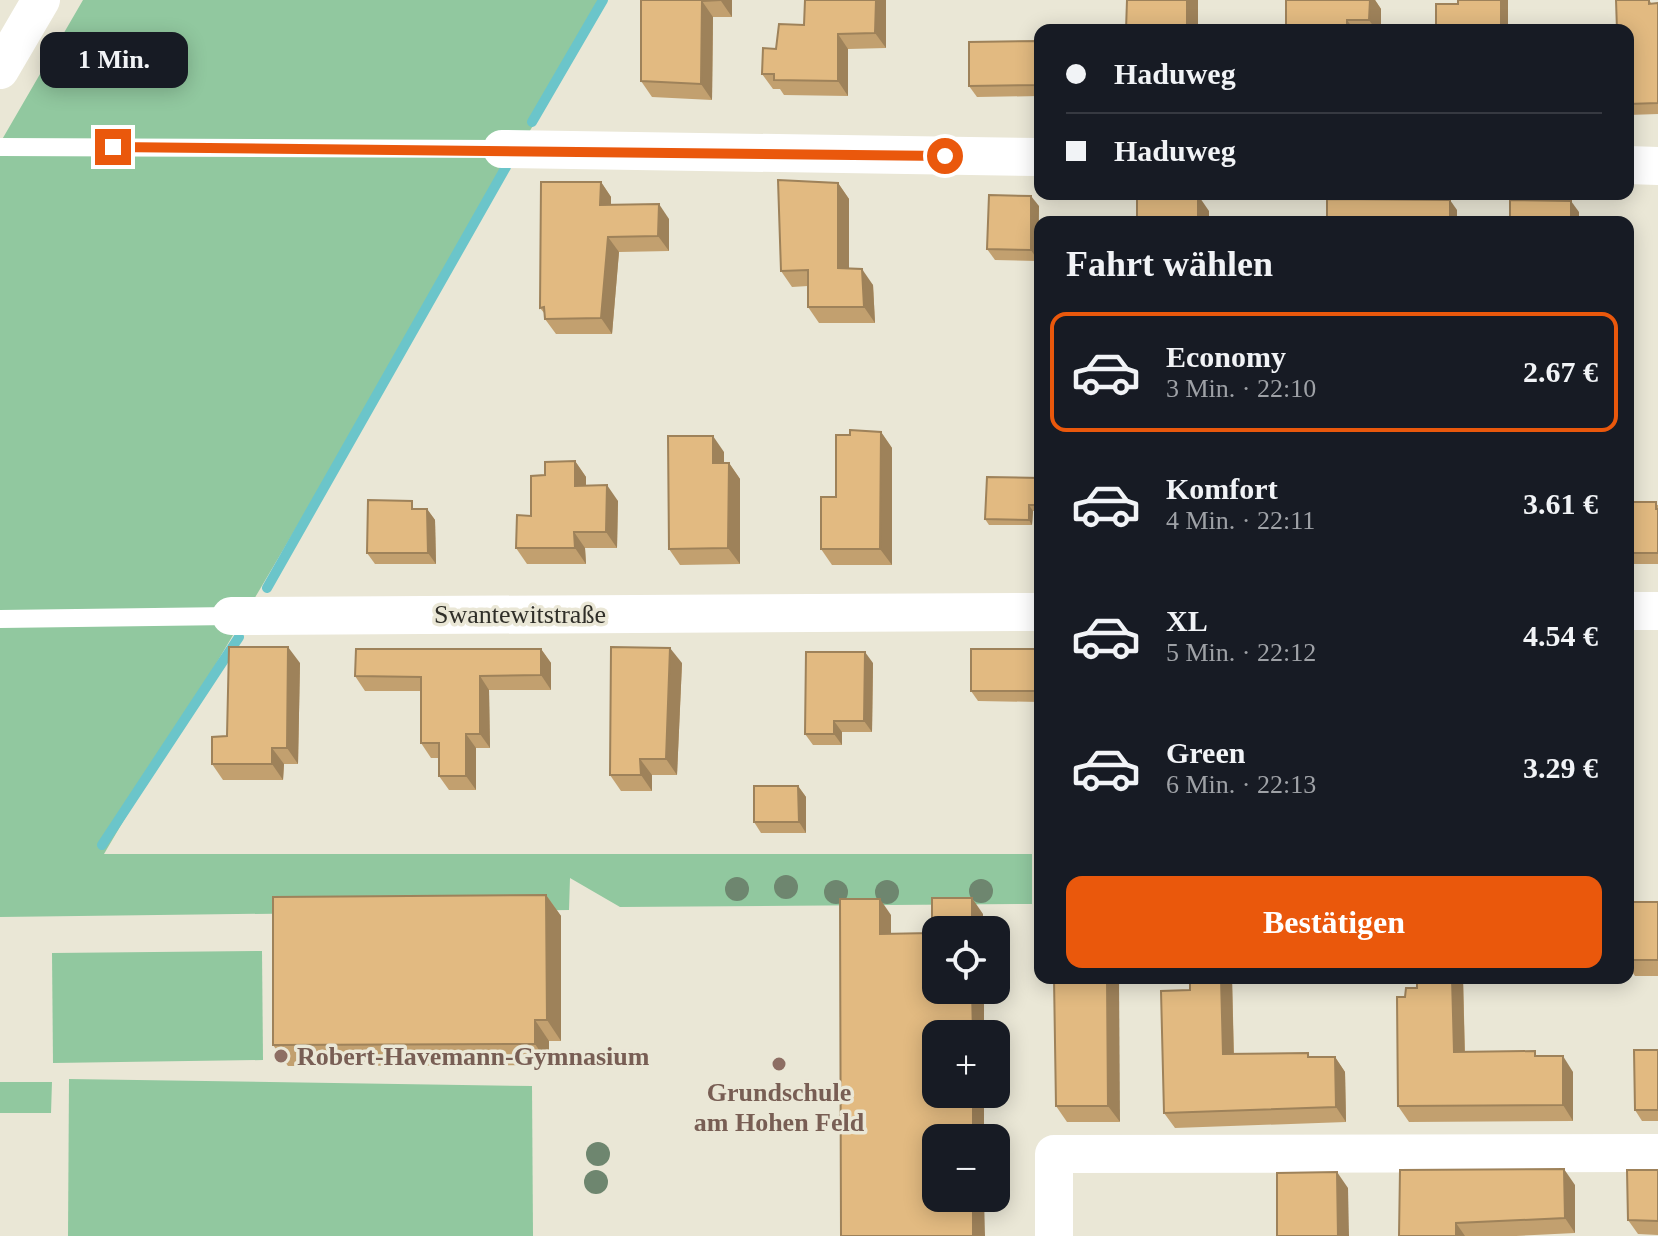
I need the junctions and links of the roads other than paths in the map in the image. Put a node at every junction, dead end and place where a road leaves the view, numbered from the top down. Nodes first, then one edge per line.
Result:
1 (41, 0) edge
2 (0, 70) edge
3 (0, 147) edge
4 (502, 149) joint
5 (1034, 157) edge
6 (1634, 165) edge
7 (1658, 166) edge
8 (1634, 611) edge
9 (1658, 611) edge
10 (1034, 612) edge
11 (231, 616) joint
12 (0, 619) edge
13 (1658, 1153) edge
14 (1054, 1236) edge

1 - 2 street
3 - 4 lane
4 - 5 street
6 - 7 street
8 - 9 street
10 - 11 street, Swantewitstraße
11 - 12 lane, Swantewitstraße
13 - 14 street

